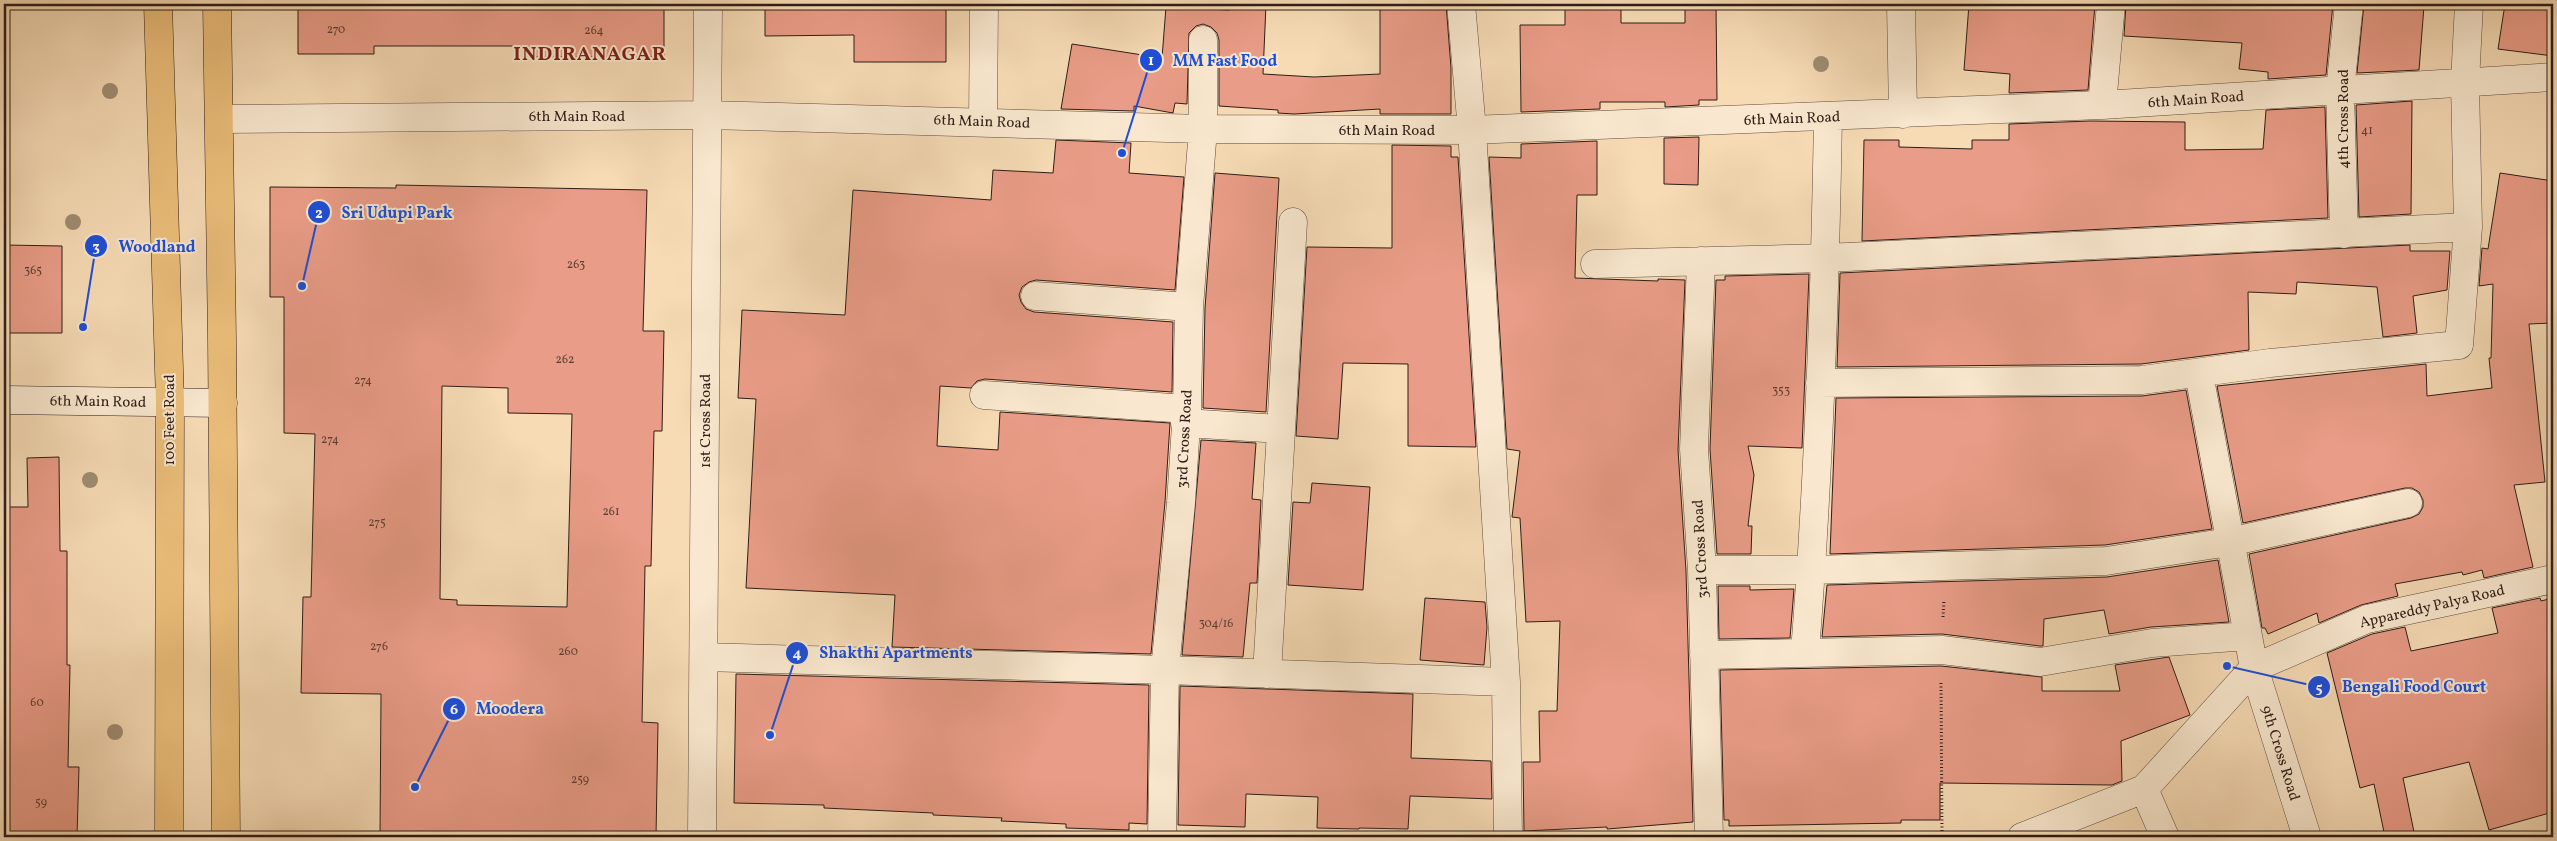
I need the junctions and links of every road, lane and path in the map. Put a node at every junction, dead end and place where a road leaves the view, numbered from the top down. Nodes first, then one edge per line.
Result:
1 (158, 4) edge
2 (217, 4) edge
3 (708, 4) edge
4 (984, 4) edge
5 (1461, 4) edge
6 (1902, 4) edge
7 (2111, 4) edge
8 (2349, 4) edge
9 (2469, 4) edge
10 (1203, 40) dead end
11 (2553, 78) edge
12 (2465, 82) junction
13 (2340, 90) junction
14 (2102, 105) junction
15 (1903, 114) junction
16 (708, 115) junction
17 (1828, 116) junction
18 (220, 119) junction
19 (983, 121) junction
20 (1203, 129) junction
21 (1472, 130) junction
22 (1293, 222) dead end
23 (2468, 227) junction
24 (2344, 234) junction
25 (1826, 258) junction
26 (1701, 261) junction
27 (1595, 264) dead end
28 (1035, 296) dead end
29 (1190, 307) junction
30 (2199, 374) junction
31 (1820, 383) junction
32 (984, 395) dead end
33 (4, 400) edge
34 (170, 402) junction
35 (223, 403) junction
36 (1186, 416) junction
37 (1281, 429) junction
38 (2408, 502) dead end
39 (2229, 542) junction
40 (1702, 570) junction
41 (1812, 570) junction
42 (2553, 578) edge
43 (2248, 636) junction
44 (1805, 652) junction
45 (1704, 655) junction
46 (704, 657) junction
47 (2254, 668) junction
48 (1165, 670) junction
49 (1267, 674) junction
50 (1506, 682) junction
51 (1941, 686) dead end
52 (2144, 789) junction
53 (169, 837) edge
54 (226, 837) edge
55 (702, 837) edge
56 (1162, 837) edge
57 (1508, 837) edge
58 (1709, 837) edge
59 (1942, 837) edge
60 (2022, 837) edge
61 (2165, 837) edge
62 (2307, 837) edge

1 - 34 main road, 100 Feet Road
2 - 18 main road
3 - 16 street, 1st Cross Road
4 - 19 street
5 - 21 street
6 - 15 street
7 - 14 street
8 - 13 street, 4th Cross Road
9 - 12 street
10 - 20 street, 3rd Cross Road
11 - 12 street, 6th Main Road
12 - 13 street, 6th Main Road
12 - 23 street
13 - 14 street, 6th Main Road
13 - 24 street, 4th Cross Road
14 - 15 street, 6th Main Road
15 - 17 street, 6th Main Road
16 - 18 street, 6th Main Road
16 - 19 street, 6th Main Road
16 - 46 street, 1st Cross Road
17 - 21 street, 6th Main Road
17 - 25 street
18 - 35 main road
19 - 20 street, 6th Main Road
20 - 21 street, 6th Main Road
20 - 29 street, 3rd Cross Road
21 - 50 street
22 - 37 street
23 - 24 street
23 - 30 street
24 - 25 street
25 - 26 street
25 - 31 street
26 - 27 street
26 - 40 street, 3rd Cross Road
28 - 29 street
29 - 36 street, 3rd Cross Road
30 - 31 street
30 - 39 street, 9th Cross Road
31 - 41 street
32 - 36 street
33 - 34 street, 6th Main Road
34 - 35 street, 6th Main Road
34 - 53 main road, 100 Feet Road
35 - 54 main road
36 - 37 street
36 - 48 street, 3rd Cross Road
37 - 49 street
38 - 39 street
39 - 41 street
39 - 43 street, 9th Cross Road
40 - 41 street
40 - 45 street, 3rd Cross Road
41 - 44 street
42 - 47 street, Appareddy Palya Road
43 - 44 street
43 - 47 street, 9th Cross Road
44 - 45 street
45 - 58 street, 3rd Cross Road
46 - 48 street
46 - 55 street, 1st Cross Road
47 - 52 street, Appareddy Palya Road
47 - 62 street, 9th Cross Road
48 - 49 street
48 - 56 street, 3rd Cross Road
49 - 50 street
50 - 57 street
51 - 59 path
52 - 60 street, Appareddy Palya Road
52 - 61 street

